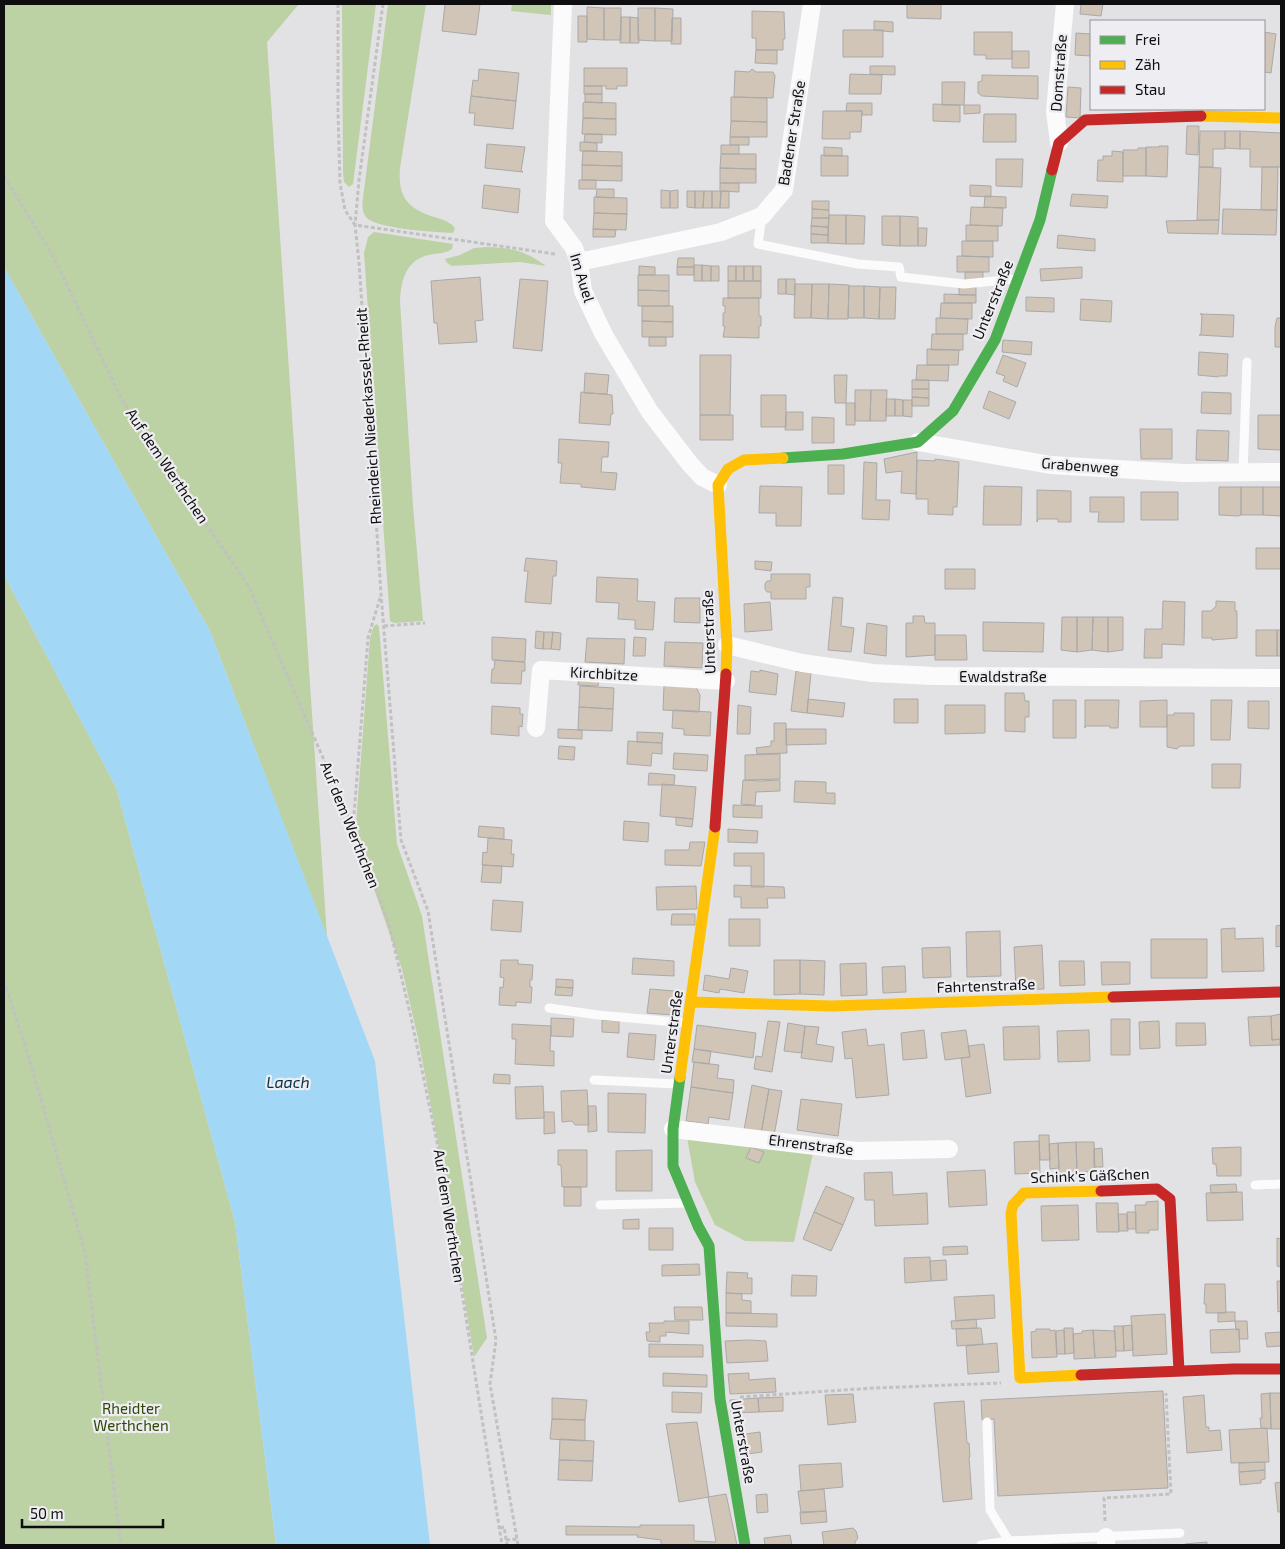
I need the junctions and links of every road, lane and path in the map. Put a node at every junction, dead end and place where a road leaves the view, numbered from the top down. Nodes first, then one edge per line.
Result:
1 (338, 4) edge
2 (383, 4) edge
3 (563, 4) edge
4 (812, 4) edge
5 (1065, 4) edge
6 (1281, 118) edge
7 (1059, 143) junction
8 (4, 176) edge
9 (762, 216) junction
10 (355, 225) junction
11 (579, 262) junction
12 (1018, 279) junction
13 (1247, 362) dead end
14 (918, 442) junction
15 (1243, 472) junction
16 (1281, 472) edge
17 (718, 485) junction
18 (381, 594) junction
19 (425, 623) dead end
20 (384, 626) junction
21 (727, 645) junction
22 (1281, 678) edge
23 (726, 681) junction
24 (536, 728) dead end
25 (353, 827) junction
26 (4, 981) edge
27 (1281, 992) edge
28 (692, 1002) junction
29 (549, 1008) dead end
30 (689, 1023) junction
31 (594, 1080) dead end
32 (680, 1084) junction
33 (673, 1129) junction
34 (949, 1149) dead end
35 (1281, 1184) edge
36 (1255, 1185) dead end
37 (689, 1203) junction
38 (600, 1205) dead end
39 (1281, 1369) edge
40 (1179, 1371) junction
41 (1165, 1372) junction
42 (1020, 1378) junction
43 (720, 1399) junction
44 (987, 1422) dead end
45 (500, 1528) junction
46 (1180, 1533) dead end
47 (517, 1539) junction
48 (506, 1540) junction
49 (1106, 1541) edge
50 (1009, 1543) edge
51 (120, 1545) edge
52 (502, 1545) edge
53 (507, 1545) edge
54 (518, 1545) edge
55 (745, 1545) edge
56 (981, 1545) edge

1 - 10 path
2 - 10 path, Rheindeich Niederkassel-Rheidt
3 - 11 street, Im Auel
4 - 9 street, Badener Straße
5 - 7 street, Domstraße
6 - 7 street
7 - 12 street, Unterstraße
8 - 25 path, Auf dem Werthchen
9 - 11 street, Badener Straße
9 - 12 lane
10 - 11 path
10 - 18 path, Rheindeich Niederkassel-Rheidt
11 - 17 street, Im Auel
12 - 14 street, Unterstraße
13 - 15 lane
14 - 15 street, Grabenweg
14 - 17 street
15 - 16 street, Grabenweg
17 - 21 street, Unterstraße
18 - 20 path
18 - 25 path, Rheindeich Niederkassel-Rheidt
19 - 20 path
20 - 47 path
21 - 22 street, Ewaldstraße
21 - 23 street, Unterstraße
23 - 24 street, Kirchbitze
23 - 28 street, Unterstraße
25 - 45 path, Auf dem Werthchen
26 - 51 path
27 - 28 street, Fahrtenstraße
28 - 30 street, Unterstraße
29 - 30 lane
30 - 32 street, Unterstraße
31 - 32 lane
32 - 33 street, Unterstraße
33 - 34 street, Ehrenstraße
33 - 37 street, Unterstraße
35 - 36 lane
37 - 38 lane
37 - 43 street, Unterstraße
39 - 40 street
40 - 41 street
40 - 42 street, Schink's Gäßchen
41 - 42 street
41 - 49 path
42 - 43 path
43 - 55 street, Unterstraße
44 - 50 lane
45 - 48 path
45 - 52 path, Auf dem Werthchen
46 - 49 lane
47 - 48 path
47 - 54 path
48 - 53 path
49 - 50 lane
50 - 56 lane

